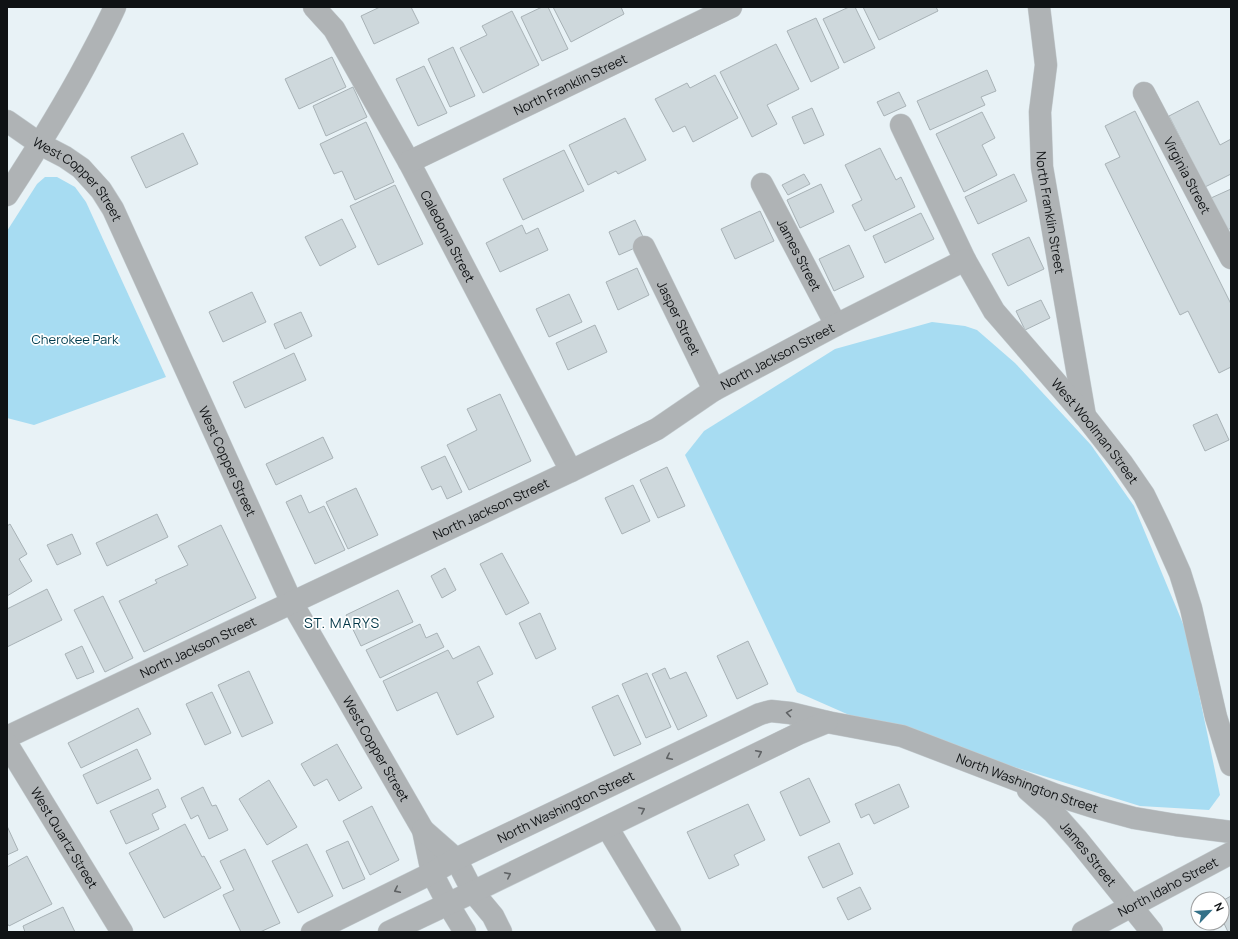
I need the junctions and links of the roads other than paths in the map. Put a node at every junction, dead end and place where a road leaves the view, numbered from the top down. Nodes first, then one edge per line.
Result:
1 (115, 7) edge
2 (314, 7) edge
3 (732, 7) edge
4 (1039, 7) edge
5 (1144, 93) dead end
6 (7, 121) edge
7 (901, 125) dead end
8 (40, 144) junction
9 (409, 162) junction
10 (762, 184) dead end
11 (7, 195) edge
12 (644, 247) dead end
13 (1231, 258) edge
14 (965, 260) junction
15 (836, 325) junction
16 (714, 390) junction
17 (1085, 416) junction
18 (571, 471) junction
19 (292, 603) junction
20 (827, 722) junction
21 (7, 737) edge
22 (7, 744) edge
23 (1231, 765) edge
24 (1018, 781) junction
25 (607, 827) junction
26 (422, 830) junction
27 (1231, 832) edge
28 (1231, 853) edge
29 (456, 859) junction
30 (432, 873) junction
31 (473, 892) junction
32 (448, 904) junction
33 (1133, 907) junction
34 (122, 932) edge
35 (312, 932) edge
36 (389, 932) edge
37 (465, 932) edge
38 (501, 932) edge
39 (670, 932) edge
40 (1083, 932) edge
41 (1152, 932) edge

1 - 8 street
2 - 9 street, Caledonia Street
3 - 9 street, North Franklin Street
4 - 17 street, North Franklin Street
5 - 13 street, Virginia Street
6 - 8 street, West Copper Street
7 - 14 street, West Woolman Street
8 - 11 street
8 - 19 street, West Copper Street
9 - 18 street, Caledonia Street
10 - 15 street, James Street
12 - 16 street, Jasper Street
14 - 15 street, North Jackson Street
14 - 17 street, West Woolman Street
15 - 16 street, North Jackson Street
16 - 18 street, North Jackson Street
17 - 23 street, West Woolman Street
18 - 19 street, North Jackson Street
19 - 21 street, North Jackson Street
19 - 26 street, West Copper Street
20 - 24 street, North Washington Street
25 -> 20 street
20 -> 29 street, North Washington Street
22 - 34 street, West Quartz Street
24 - 27 street, North Washington Street
24 - 33 street, James Street
31 -> 25 street
25 - 39 street
26 - 29 street, West Copper Street
26 - 30 street, West Copper Street
28 - 33 street, North Idaho Street
29 - 30 street, North Washington Street
29 - 31 street, West Copper Street
30 - 32 street, West Copper Street
30 -> 35 street, North Washington Street
31 - 32 street
31 - 38 street, West Copper Street
32 - 36 street
32 - 37 street, West Copper Street
33 - 40 street, North Idaho Street
33 - 41 street, James Street

